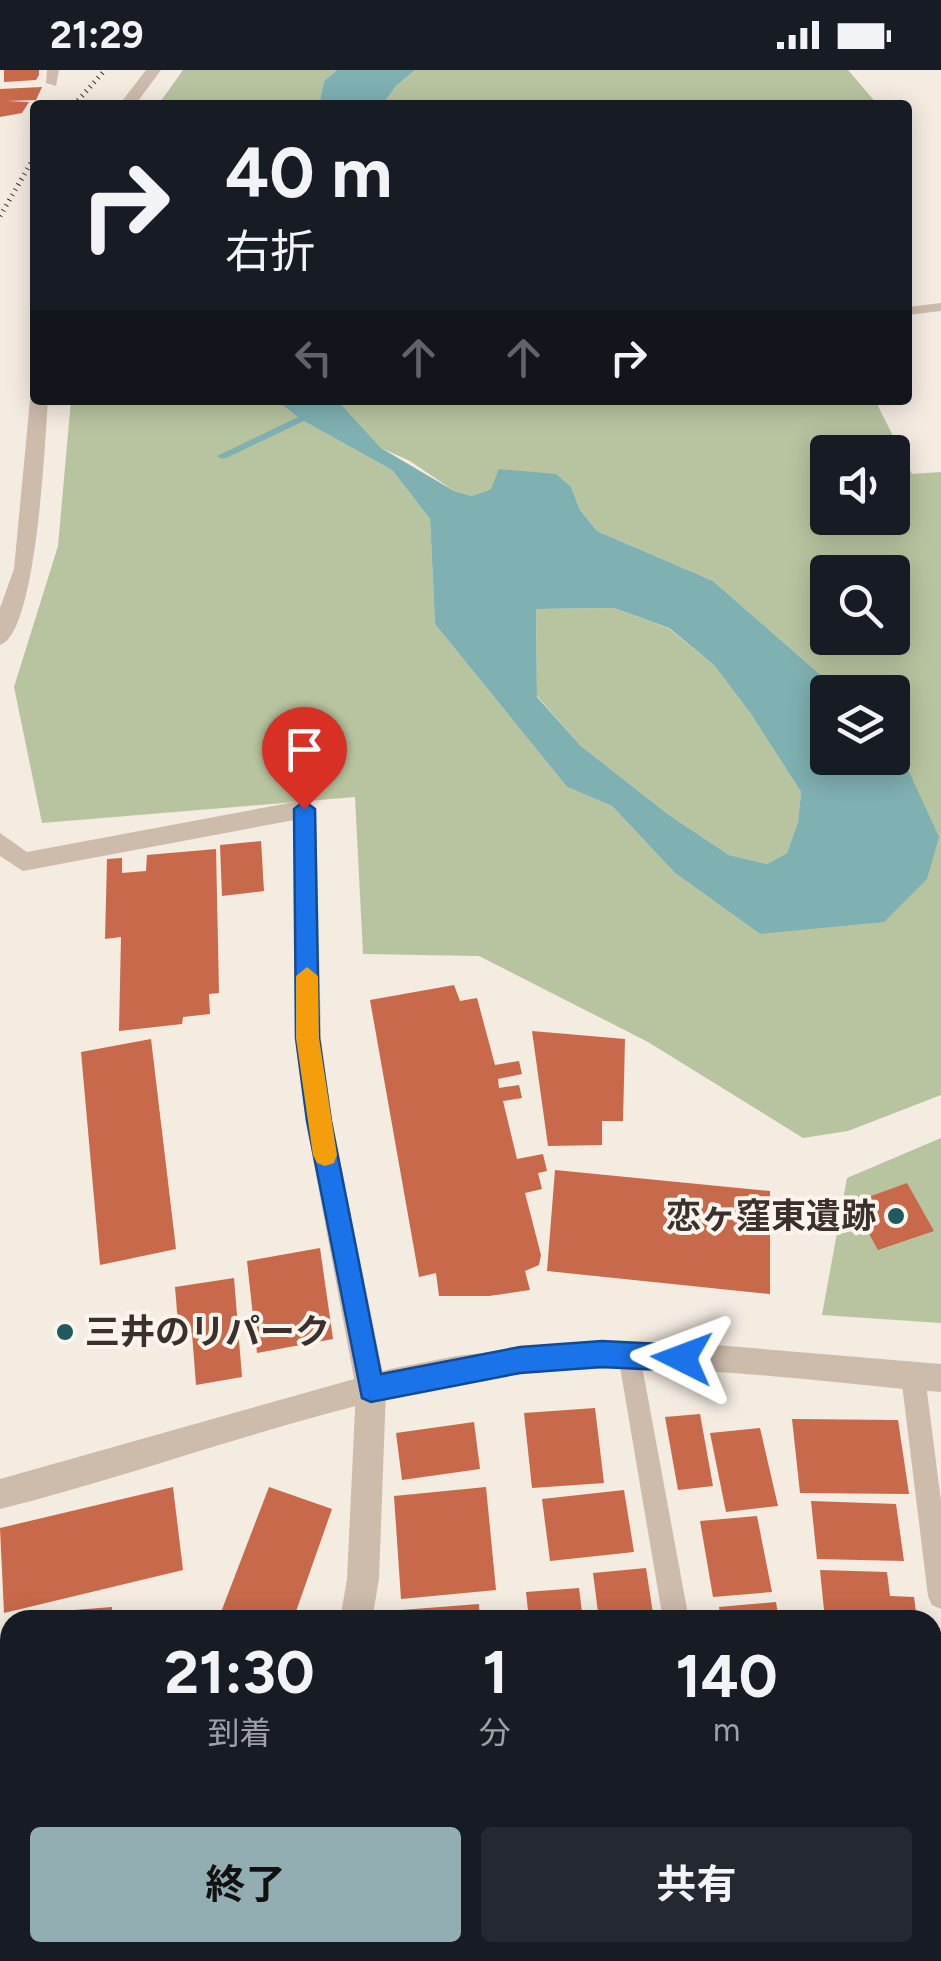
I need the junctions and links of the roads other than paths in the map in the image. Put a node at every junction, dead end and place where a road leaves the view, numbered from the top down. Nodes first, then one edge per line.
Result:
1 (154, 70) edge
2 (131, 100) edge
3 (941, 307) edge
4 (912, 311) edge
5 (39, 405) edge
6 (0, 638) edge
7 (0, 842) edge
8 (629, 1355) junction
9 (927, 1377) edge
10 (371, 1389) junction
11 (0, 1494) edge
12 (941, 1596) edge
13 (358, 1610) edge
14 (674, 1610) edge

1 - 2 street
3 - 4 lane
5 - 6 street
7 - 10 street
8 - 9 street
8 - 10 street
8 - 14 lane
9 - 12 lane
10 - 11 street
10 - 13 street

